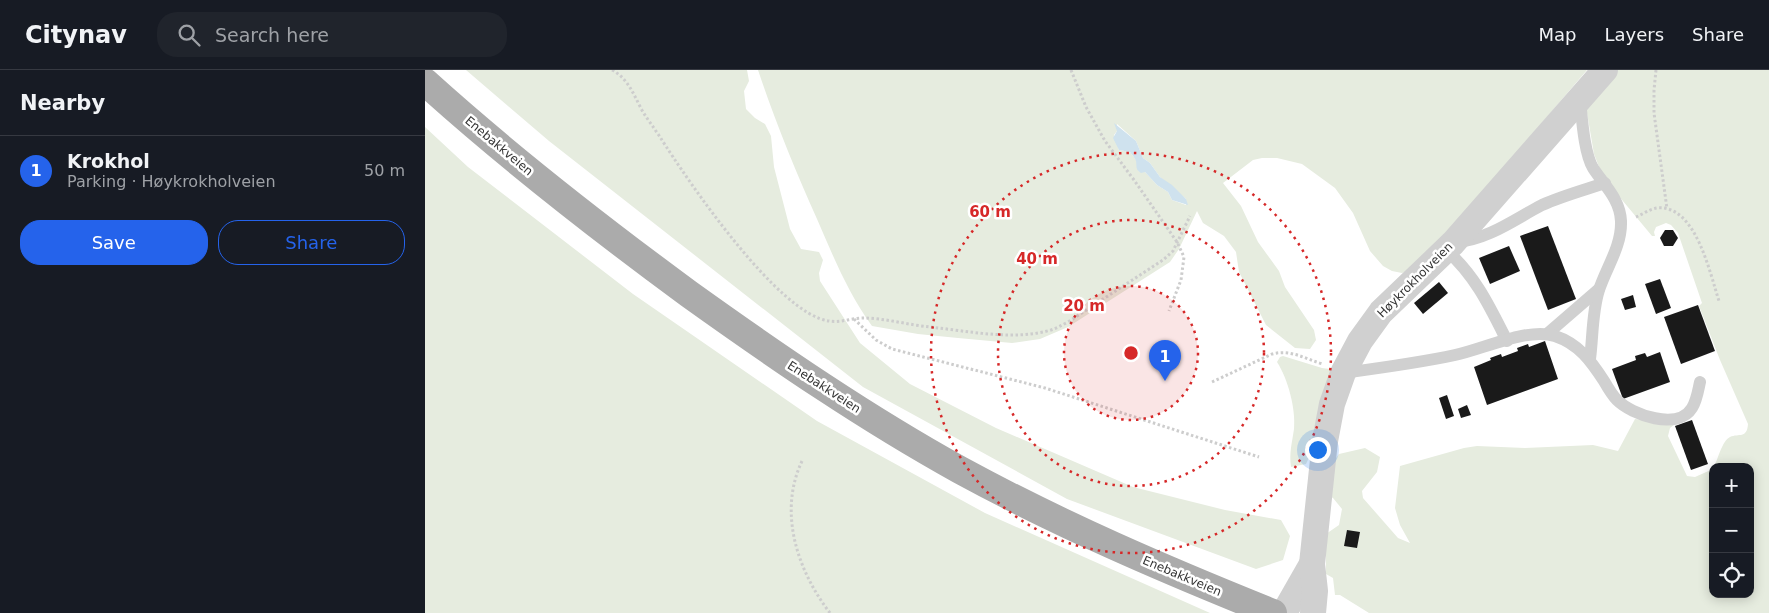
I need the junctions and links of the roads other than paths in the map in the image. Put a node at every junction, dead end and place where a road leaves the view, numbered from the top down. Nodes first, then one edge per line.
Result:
1 (1605, 70) edge
2 (425, 82) edge
3 (1580, 100) junction
4 (1605, 183) junction
5 (1450, 246) junction
6 (1599, 290) junction
7 (1547, 334) junction
8 (1507, 341) junction
9 (1590, 359) junction
10 (1345, 369) junction
11 (1700, 382) dead end
12 (1312, 564) junction
13 (1273, 613) edge
14 (1284, 613) edge
15 (1313, 613) edge

1 - 3 street, Høykrokholveien
2 - 13 main road, Enebakkveien
3 - 4 lane
3 - 5 street, Høykrokholveien
4 - 5 lane
4 - 6 lane
5 - 8 lane
5 - 10 street, Høykrokholveien
6 - 7 lane
6 - 9 lane
7 - 8 lane
7 - 9 lane
8 - 10 lane
9 - 11 lane
10 - 12 street, Høykrokholveien
12 - 14 street, Høykrokholveien
12 - 15 street, Høykrokholveien

